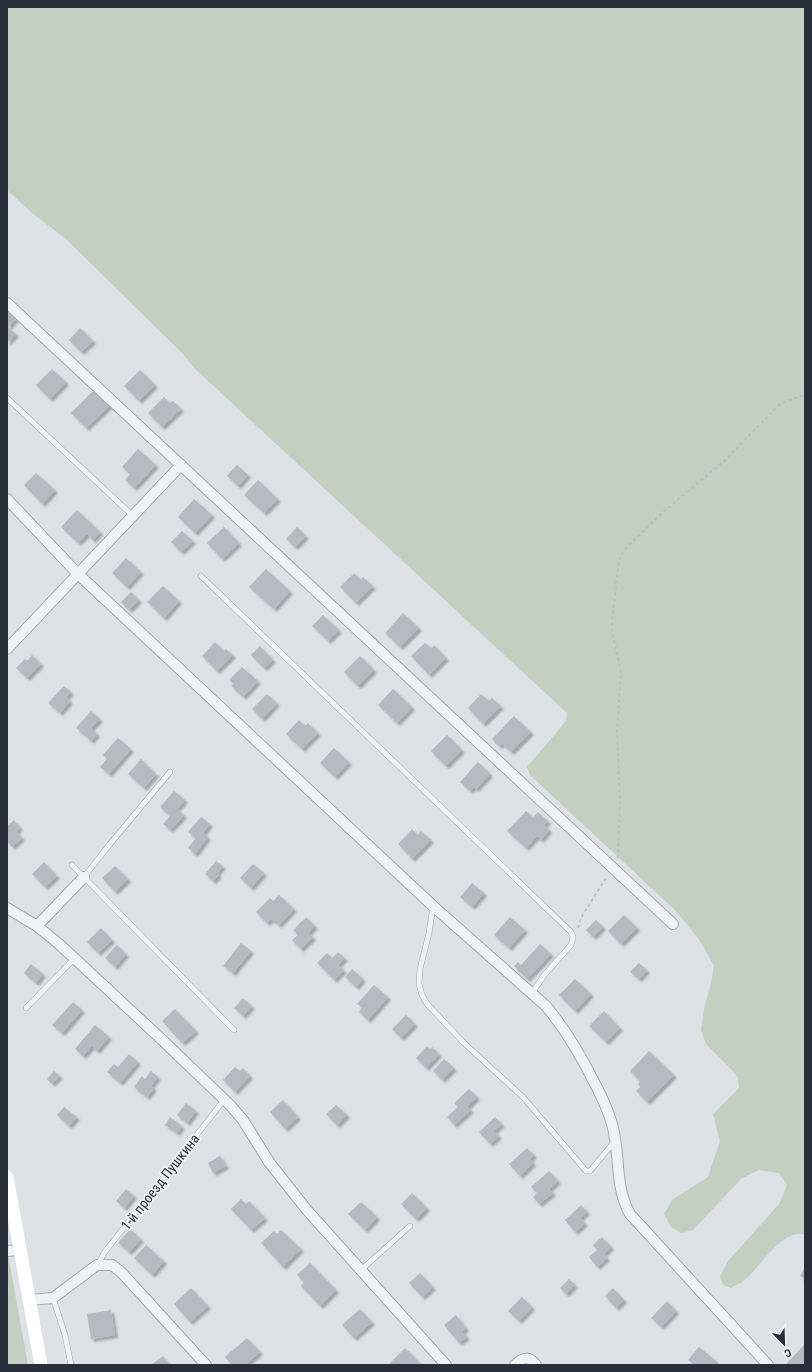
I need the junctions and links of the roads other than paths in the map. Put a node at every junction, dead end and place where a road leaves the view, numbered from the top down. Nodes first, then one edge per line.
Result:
1 (7, 303) edge
2 (7, 398) edge
3 (180, 465) junction
4 (7, 499) edge
5 (133, 516) junction
6 (78, 574) junction
7 (201, 576) dead end
8 (7, 649) edge
9 (170, 772) dead end
10 (72, 865) dead end
11 (84, 877) junction
12 (433, 906) junction
13 (7, 908) edge
14 (673, 924) dead end
15 (37, 926) junction
16 (75, 958) junction
17 (532, 993) junction
18 (26, 1008) dead end
19 (234, 1030) dead end
20 (224, 1100) junction
21 (616, 1140) junction
22 (7, 1177) edge
23 (410, 1226) dead end
24 (13, 1250) edge
25 (97, 1266) junction
26 (361, 1270) junction
27 (53, 1298) junction
28 (29, 1300) junction
29 (40, 1365) edge
30 (71, 1365) edge
31 (206, 1365) edge
32 (446, 1365) edge
33 (515, 1365) edge
34 (536, 1365) edge
35 (768, 1365) edge

1 - 3 street
2 - 5 lane
3 - 5 street
3 - 14 street
4 - 6 street
5 - 6 street
6 - 8 street
6 - 12 street
7 - 17 lane
9 - 11 lane
10 - 11 lane
11 - 15 street
11 - 19 lane
12 - 17 street
12 - 21 lane
13 - 15 street
15 - 16 street
16 - 18 lane
16 - 20 street
17 - 21 street
20 - 25 lane, 1-й проезд Пушкина
20 - 26 street
21 - 35 street
22 - 24 main road
23 - 26 lane
24 - 28 main road
25 - 27 street, 1-й проезд Пушкина
25 - 31 street
26 - 32 street
27 - 28 street
27 - 30 lane
28 - 29 main road
33 - 34 street

